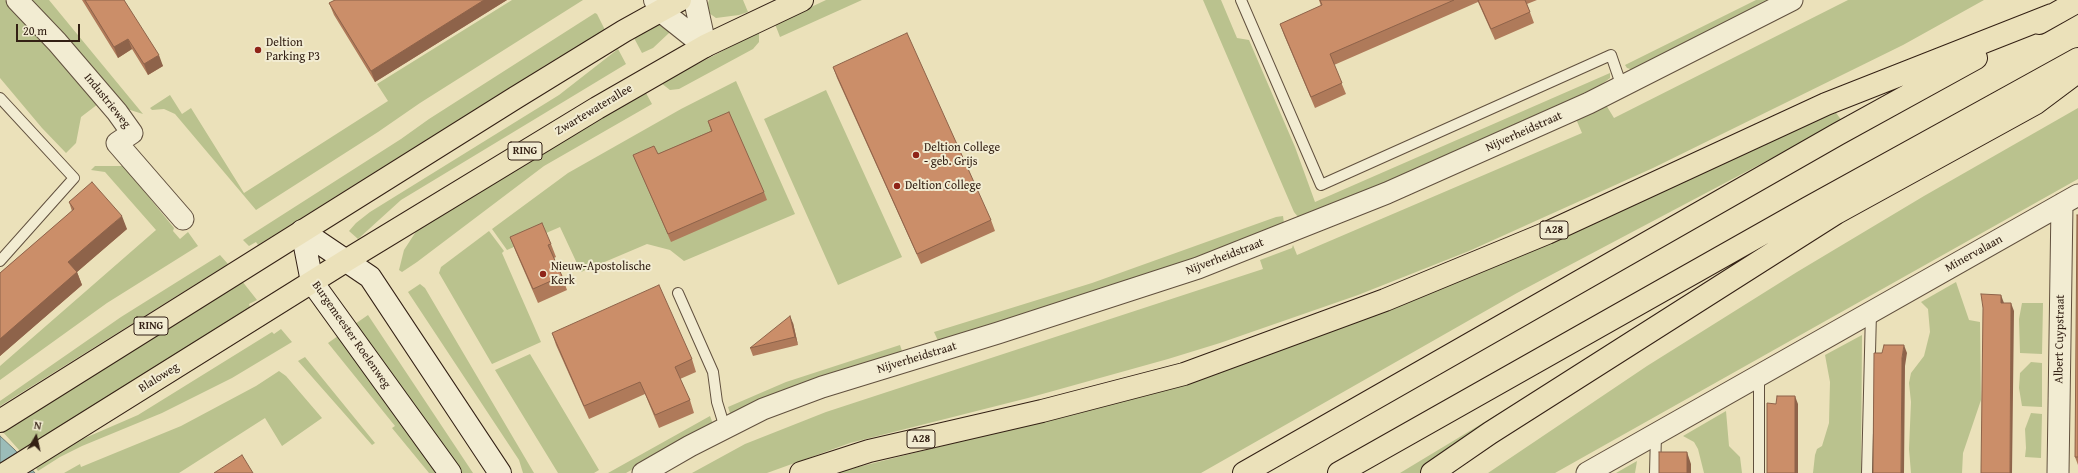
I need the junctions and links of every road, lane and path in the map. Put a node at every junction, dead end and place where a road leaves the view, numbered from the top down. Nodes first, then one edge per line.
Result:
1 (17, 0) edge
2 (680, 0) edge
3 (695, 0) edge
4 (802, 0) edge
5 (1241, 0) edge
6 (1792, 0) edge
7 (2078, 1) edge
8 (658, 6) edge
9 (2052, 15) junction
10 (705, 46) junction
11 (2078, 59) edge
12 (2078, 71) edge
13 (1622, 87) junction
14 (0, 98) edge
15 (2070, 200) edge
16 (183, 219) dead end
17 (302, 231) junction
18 (347, 260) junction
19 (0, 261) edge
20 (312, 282) junction
21 (678, 293) dead end
22 (1870, 312) junction
23 (1760, 375) junction
24 (0, 421) edge
25 (725, 428) junction
26 (1656, 434) junction
27 (6, 473) edge
28 (450, 473) edge
29 (500, 473) edge
30 (642, 473) edge
31 (801, 473) edge
32 (1244, 473) edge
33 (1339, 473) edge
34 (1432, 473) edge
35 (1587, 473) edge
36 (1656, 473) edge
37 (1759, 473) edge
38 (1867, 473) edge
39 (2058, 473) edge

1 - 16 street, Industrieweg
2 - 8 main road, RING
3 - 10 main road
4 - 10 main road, Zwartewaterallee / RING
5 - 13 lane
6 - 13 street, Nijverheidstraat
7 - 9 main road, A28
8 - 10 main road
8 - 17 main road, RING
9 - 31 main road, A28
9 - 32 main road, A28
10 - 18 main road, Zwartewaterallee / RING
11 - 33 main road
12 - 34 main road
13 - 25 street, Nijverheidstraat
14 - 19 lane
15 - 22 street, Minervalaan
15 - 39 street, Albert Cuypstraat
17 - 18 main road
17 - 20 main road, Burgemeester Roelenweg
17 - 24 main road, RING
18 - 20 main road, Zwartewaterallee / RING
18 - 29 main road
20 - 27 main road, Blaloweg / RING
20 - 28 main road, Burgemeester Roelenweg
21 - 25 lane
22 - 23 street, Minervalaan
22 - 38 lane
23 - 26 street, Minervalaan
23 - 37 lane
25 - 30 street, Nijverheidstraat
26 - 35 street, Minervalaan
26 - 36 lane

